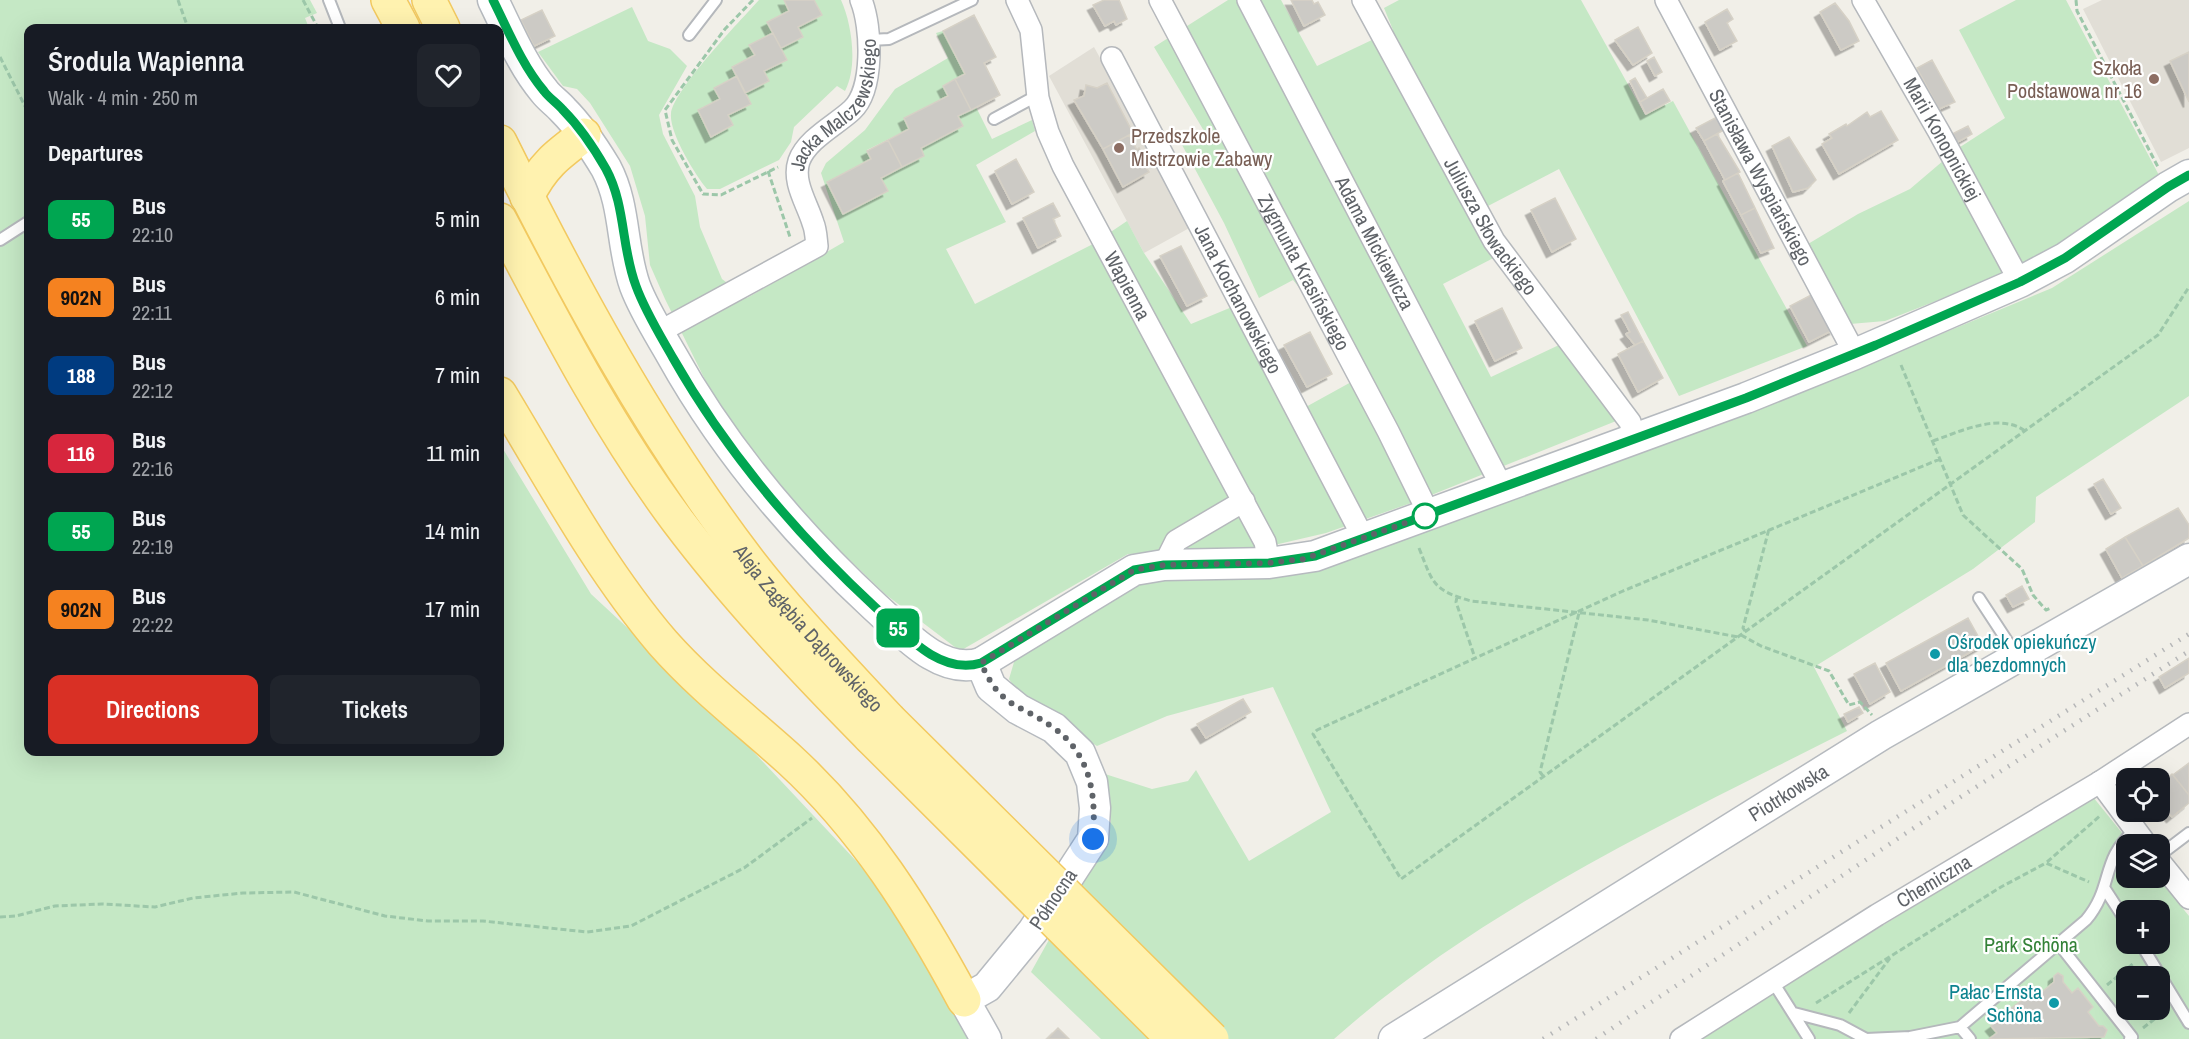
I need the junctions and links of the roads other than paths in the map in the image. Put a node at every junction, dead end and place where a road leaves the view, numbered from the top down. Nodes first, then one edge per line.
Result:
1 (329, 0) edge
2 (429, 0) edge
3 (493, 0) edge
4 (716, 0) edge
5 (861, 0) edge
6 (972, 0) edge
7 (1017, 0) edge
8 (1160, 0) edge
9 (1248, 0) edge
10 (1363, 0) edge
11 (1666, 0) edge
12 (1863, 0) edge
13 (338, 24) edge
14 (441, 24) edge
15 (689, 35) dead end
16 (870, 40) junction
17 (1112, 58) dead end
18 (1038, 98) junction
19 (994, 118) dead end
20 (584, 135) junction
21 (504, 150) edge
22 (2189, 176) edge
23 (527, 197) junction
24 (24, 225) edge
25 (504, 228) edge
26 (0, 240) edge
27 (2020, 282) junction
28 (659, 332) junction
29 (1855, 354) junction
30 (504, 401) edge
31 (1635, 439) junction
32 (1502, 487) junction
33 (1244, 501) junction
34 (1429, 514) junction
35 (1365, 539) junction
36 (2189, 559) edge
37 (1269, 563) junction
38 (1164, 565) junction
39 (1979, 598) dead end
40 (2018, 657) junction
41 (981, 663) junction
42 (2189, 724) edge
43 (879, 728) junction
44 (2100, 782) junction
45 (2189, 833) edge
46 (2137, 834) edge
47 (2170, 847) edge
48 (2116, 849) edge
49 (2170, 874) edge
50 (2105, 889) junction
51 (2189, 898) edge
52 (2116, 906) edge
53 (2058, 943) junction
54 (2148, 954) edge
55 (1773, 982) junction
56 (964, 1000) junction
57 (1794, 1013) junction
58 (2189, 1023) edge
59 (1960, 1027) junction
60 (2131, 1038) edge
61 (986, 1039) edge
62 (1173, 1039) edge
63 (1212, 1039) edge
64 (1394, 1039) edge
65 (1682, 1039) edge
66 (1809, 1039) edge
67 (1866, 1039) edge
68 (1970, 1039) edge

1 - 13 lane
2 - 14 main road
3 - 20 street
4 - 15 lane
5 - 16 street, Jacka Malczewskiego
6 - 16 lane
7 - 18 street, Wapienna
8 - 34 street, Zygmunta Krasińskiego
9 - 32 street, Adama Mickiewicza
10 - 31 street, Juliusza Słowackiego
11 - 29 street, Stanisława Wyspiańskiego
12 - 27 street, Marii Konopnickiej
16 - 28 street, Jacka Malczewskiego
17 - 35 street, Jana Kochanowskiego
18 - 19 lane
18 - 33 street, Wapienna
20 - 23 main road
20 - 28 street
21 - 23 main road, Aleja Zagłębia Dąbrowskiego
22 - 27 street
23 - 43 main road, Aleja Zagłębia Dąbrowskiego
24 - 26 lane
25 - 43 main road, Aleja Zagłębia Dąbrowskiego
27 - 29 street
28 - 41 street
29 - 31 street
30 - 56 main road
31 - 32 street
32 - 34 street
33 - 37 street, Wapienna
33 - 38 street
34 - 35 street
35 - 37 street
36 - 40 street, Piotrkowska
37 - 38 street
38 - 41 street
39 - 40 lane
40 - 64 street, Piotrkowska
41 - 56 street, Północna
42 - 44 street, Chemiczna
43 - 62 main road, Aleja Zagłębia Dąbrowskiego, bridge
43 - 63 main road, Aleja Zagłębia Dąbrowskiego, bridge
44 - 46 street
44 - 55 street, Chemiczna
45 - 47 lane
48 - 50 lane
49 - 51 street
50 - 52 lane
50 - 53 lane
53 - 59 lane
53 - 60 lane
54 - 58 lane
55 - 57 lane
55 - 65 street, Chemiczna
56 - 61 street
57 - 66 lane
57 - 67 lane
59 - 67 lane
59 - 68 lane

